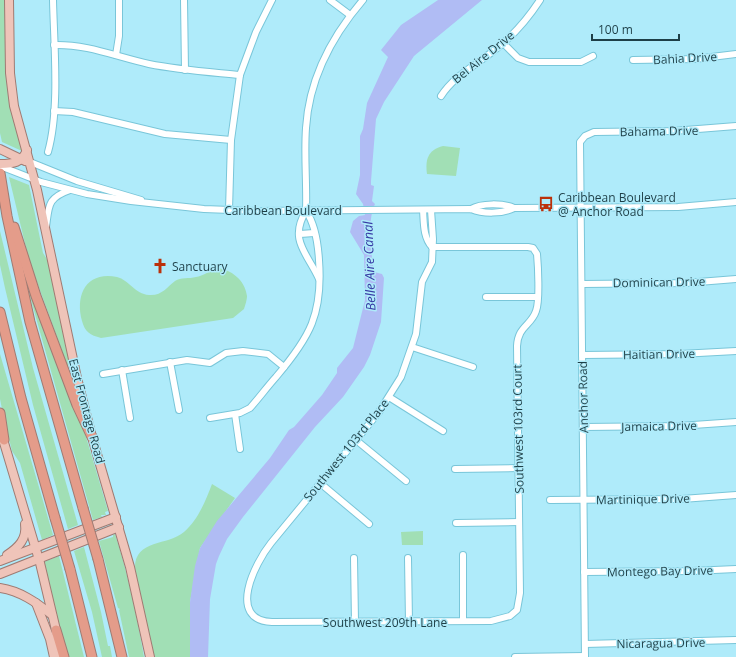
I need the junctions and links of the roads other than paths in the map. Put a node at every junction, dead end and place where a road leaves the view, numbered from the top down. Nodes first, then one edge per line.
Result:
1 (10, 0) edge
2 (53, 0) edge
3 (119, 0) edge
4 (184, 0) edge
5 (272, 0) edge
6 (330, 0) edge
7 (363, 0) edge
8 (540, 0) edge
9 (350, 15) junction
10 (503, 43) junction
11 (54, 45) junction
12 (736, 54) edge
13 (116, 55) junction
14 (593, 56) dead end
15 (633, 60) dead end
16 (185, 70) junction
17 (240, 74) junction
18 (441, 96) dead end
19 (54, 111) junction
20 (736, 126) edge
21 (583, 138) joint
22 (231, 140) junction
23 (0, 148) edge
24 (48, 152) dead end
25 (26, 161) junction
26 (0, 165) edge
27 (0, 173) edge
28 (35, 180) junction
29 (70, 190) junction
30 (3, 191) junction
31 (144, 201) junction
32 (736, 202) edge
33 (581, 208) junction
34 (229, 210) junction
35 (306, 210) junction
36 (423, 210) junction
37 (431, 210) junction
38 (46, 228) junction
39 (314, 232) junction
40 (300, 234) junction
41 (432, 247) junction
42 (319, 279) junction
43 (736, 279) edge
44 (582, 284) junction
45 (486, 297) dead end
46 (537, 297) junction
47 (0, 312) edge
48 (412, 347) junction
49 (736, 351) edge
50 (582, 355) junction
51 (170, 362) junction
52 (473, 366) dead end
53 (284, 367) junction
54 (122, 370) junction
55 (103, 374) dead end
56 (389, 397) junction
57 (179, 410) dead end
58 (0, 413) edge
59 (235, 414) junction
60 (130, 418) dead end
61 (210, 418) dead end
62 (736, 422) edge
63 (583, 427) junction
64 (0, 431) edge
65 (443, 431) dead end
66 (92, 438) junction
67 (4, 440) junction
68 (356, 440) junction
69 (240, 449) dead end
70 (518, 468) junction
71 (454, 469) dead end
72 (406, 481) dead end
73 (320, 483) junction
74 (736, 496) edge
75 (550, 500) dead end
76 (584, 500) junction
77 (26, 515) junction
78 (116, 517) junction
79 (519, 522) junction
80 (456, 523) dead end
81 (369, 524) dead end
82 (119, 527) junction
83 (36, 548) junction
84 (463, 555) dead end
85 (354, 558) dead end
86 (408, 558) dead end
87 (39, 559) junction
88 (0, 560) edge
89 (736, 569) edge
90 (584, 572) junction
91 (0, 574) edge
92 (0, 588) edge
93 (36, 602) junction
94 (513, 614) joint
95 (52, 615) junction
96 (256, 618) joint
97 (463, 621) junction
98 (355, 622) junction
99 (409, 622) junction
100 (56, 630) junction
101 (736, 640) edge
102 (586, 644) junction
103 (54, 657) edge
104 (58, 657) edge
105 (64, 657) edge
106 (92, 657) edge
107 (122, 657) edge
108 (150, 657) edge
109 (515, 657) edge
110 (586, 657) edge

1 - 25 main road, East Frontage Road
2 - 11 street
3 - 13 street
4 - 16 street
5 - 17 street
6 - 9 street
7 - 9 street
8 - 10 street, Bel Aire Drive
9 - 35 street
10 - 14 street
10 - 18 street, Bel Aire Drive
11 - 13 street
11 - 19 street
12 - 15 street, Bahia Drive
13 - 16 street
16 - 17 street
17 - 22 street
19 - 22 street
19 - 24 street
20 - 21 street, Bahama Drive
21 - 33 street, Anchor Road
22 - 34 street
23 - 25 main road, Caribbean Boulevard
25 - 26 main road
25 - 28 main road, East Frontage Road
25 - 31 street, Caribbean Boulevard
26 - 28 street, Caribbean Boulevard
27 - 30 highway
28 - 29 street, Caribbean Boulevard
28 - 38 main road, East Frontage Road
29 - 31 street, Caribbean Boulevard
29 - 38 street
30 - 66 highway
30 - 107 highway, bridge
31 - 34 street, Caribbean Boulevard
32 - 33 street, Caribbean Boulevard
33 - 37 street, Caribbean Boulevard
33 - 44 street, Anchor Road
34 - 35 street, Caribbean Boulevard
35 - 36 street, Caribbean Boulevard
35 - 39 street
35 - 40 street
36 - 37 street, Caribbean Boulevard
36 - 41 street, Southwest 103rd Place
37 - 41 street, Southwest 103rd Place
38 - 66 main road, East Frontage Road
39 - 40 street
39 - 42 street
40 - 42 street
41 - 46 street, Southwest 103rd Court
41 - 48 street, Southwest 103rd Place
42 - 53 street
43 - 44 street, Dominican Drive
44 - 50 street, Anchor Road
45 - 46 street
46 - 70 street, Southwest 103rd Court
47 - 106 highway, bridge
48 - 52 street
48 - 56 street, Southwest 103rd Place
49 - 50 street, Haitian Drive
50 - 63 street, Anchor Road
51 - 53 street
51 - 54 street
51 - 57 street
53 - 59 street
54 - 55 street
54 - 60 street
56 - 65 street
56 - 68 street, Southwest 103rd Place
58 - 67 highway
59 - 61 street
59 - 69 street
62 - 63 street, Jamaica Drive
63 - 76 street, Anchor Road
64 - 67 main road
66 - 78 main road, East Frontage Road
67 - 77 main road
68 - 72 street
68 - 73 street, Southwest 103rd Place
70 - 71 street
70 - 79 street, Southwest 103rd Court
73 - 81 street
73 - 96 street, Southwest 103rd Place
74 - 76 street, Martinique Drive
75 - 76 street, Martinique Drive
76 - 90 street, Anchor Road
77 - 83 main road
77 - 88 main road
78 - 82 main road, East Frontage Road
78 - 83 main road
79 - 80 street
79 - 94 street, Southwest 103rd Court
82 - 87 main road
82 - 108 main road, East Frontage Road
83 - 87 main road
83 - 88 main road
84 - 97 street
85 - 98 street
86 - 99 street
87 - 91 main road
87 - 95 main road
89 - 90 street, Montego Bay Drive
90 - 102 street, Anchor Road
92 - 93 main road
93 - 95 main road
93 - 103 main road
94 - 97 street, Southwest 209th Lane
95 - 100 main road
96 - 98 street, Southwest 209th Lane
97 - 99 street, Southwest 209th Lane
98 - 99 street, Southwest 209th Lane
100 - 104 main road
100 - 105 highway
101 - 102 street, Nicaragua Drive
102 - 110 street, Anchor Road
109 - 110 street

